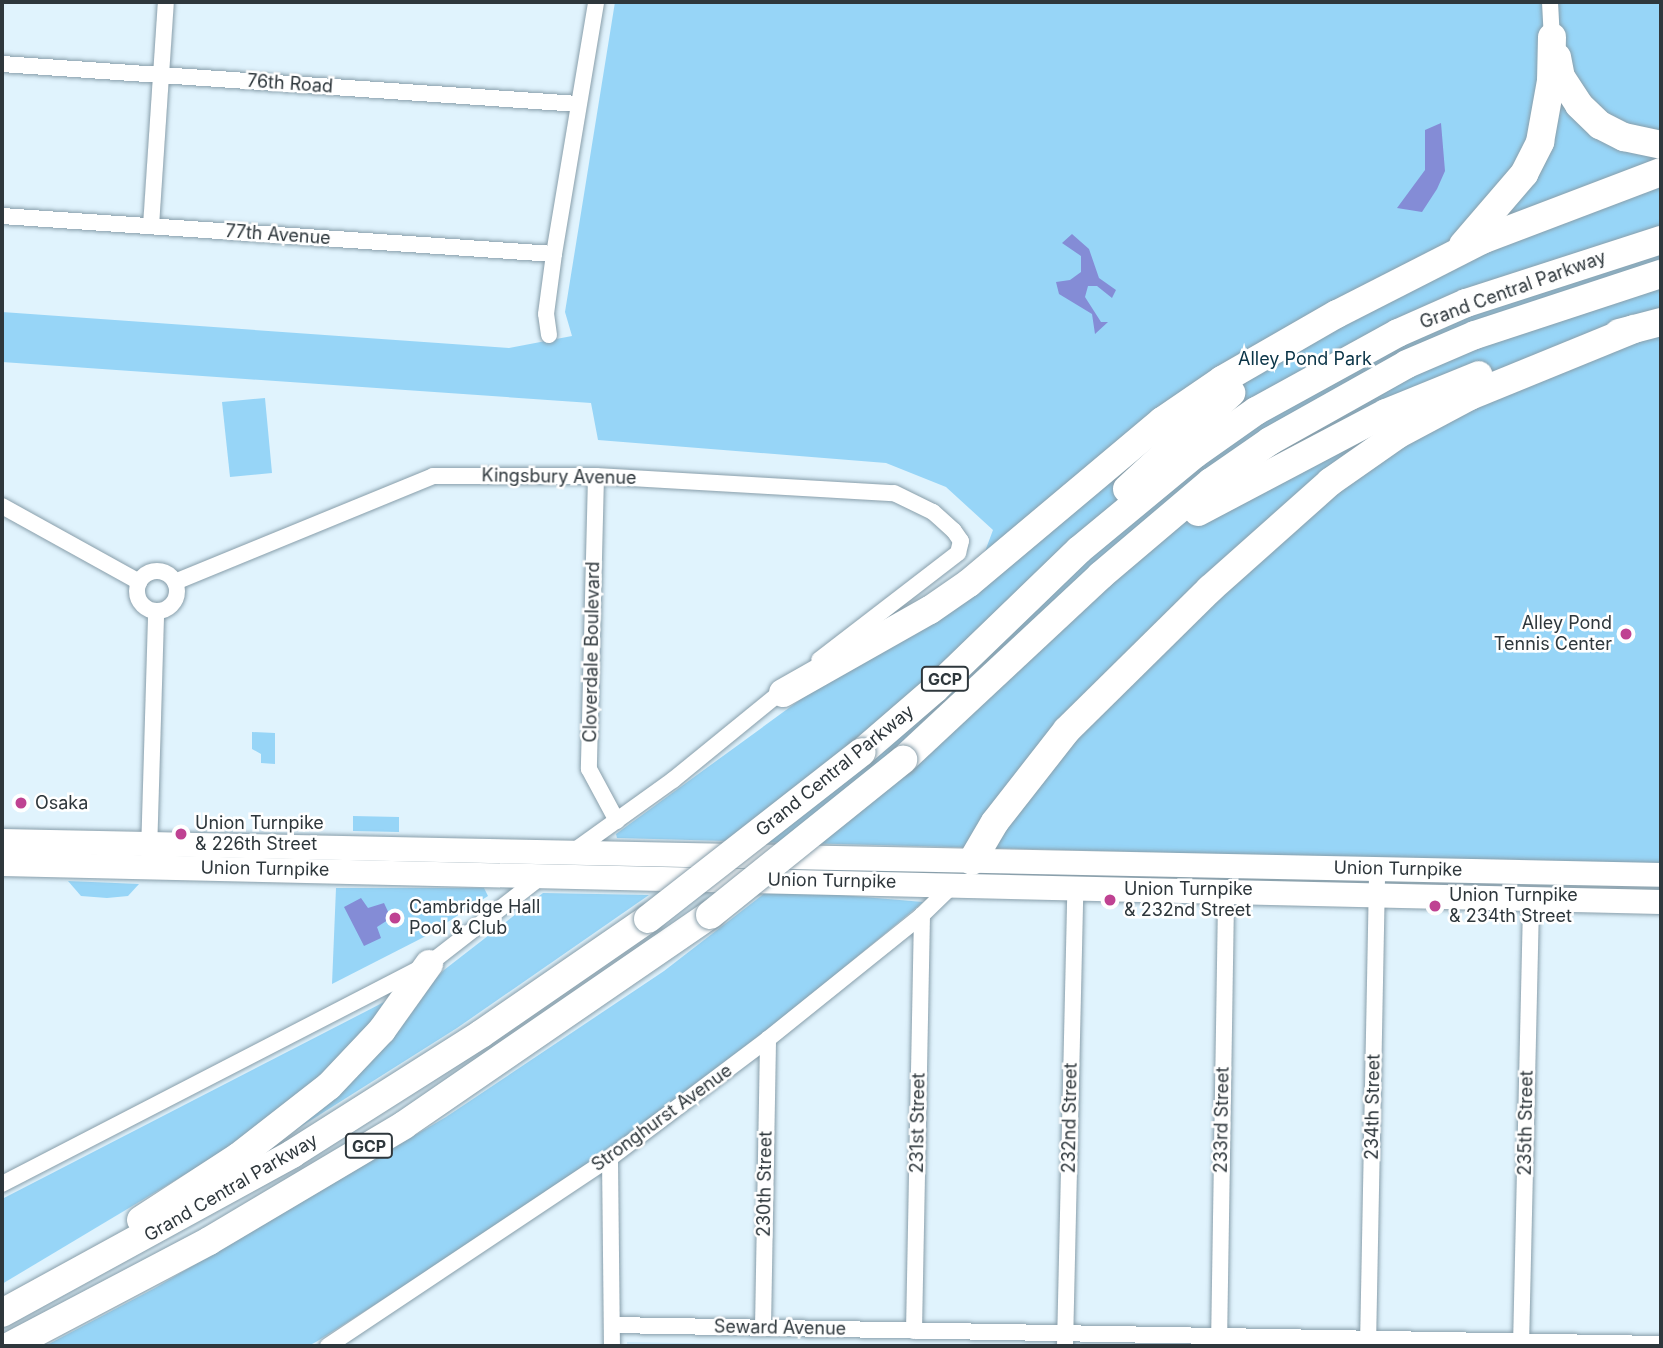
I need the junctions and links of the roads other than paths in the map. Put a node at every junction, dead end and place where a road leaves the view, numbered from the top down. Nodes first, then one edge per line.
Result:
1 (166, 2) edge
2 (596, 2) edge
3 (1550, 2) edge
4 (1552, 37) junction
5 (2, 64) edge
6 (161, 75) junction
7 (578, 104) junction
8 (1661, 145) edge
9 (1661, 172) edge
10 (2, 216) edge
11 (151, 226) junction
12 (1661, 240) edge
13 (1458, 252) junction
14 (554, 254) junction
15 (1661, 274) edge
16 (1661, 322) edge
17 (1634, 329) junction
18 (549, 335) dead end
19 (596, 476) junction
20 (1135, 476) junction
21 (2, 506) edge
22 (1171, 523) junction
23 (139, 582) junction
24 (175, 582) junction
25 (156, 611) junction
26 (783, 692) junction
27 (617, 821) junction
28 (2, 841) edge
29 (571, 852) junction
30 (149, 856) junction
31 (972, 861) junction
32 (2, 864) edge
33 (1377, 869) junction
34 (1661, 875) edge
35 (541, 876) junction
36 (952, 887) junction
37 (1075, 890) junction
38 (1226, 893) junction
39 (1377, 896) junction
40 (1531, 899) junction
41 (1661, 901) edge
42 (922, 915) junction
43 (429, 964) junction
44 (768, 1040) junction
45 (610, 1158) junction
46 (2, 1184) edge
47 (2, 1303) edge
48 (2, 1313) edge
49 (612, 1325) junction
50 (763, 1328) junction
51 (914, 1331) junction
52 (1065, 1339) edge
53 (1219, 1340) edge
54 (1368, 1342) edge
55 (1521, 1343) edge
56 (1661, 1344) edge
57 (9, 1346) edge
58 (328, 1346) edge
59 (611, 1346) edge

1 - 6 street
2 - 7 street
3 - 4 street
4 - 8 highway
4 - 13 highway
5 - 6 street, 76th Road
6 - 7 street, 76th Road
6 - 11 street
7 - 14 street
9 - 13 highway
10 - 11 street, 77th Avenue
11 - 14 street, 77th Avenue
12 - 20 highway, Grand Central Parkway / GCP
13 - 20 highway
14 - 18 street
15 - 22 highway, Grand Central Parkway
16 - 17 highway
17 - 22 highway
17 - 31 highway
19 - 24 street, Kingsbury Avenue
19 - 26 street, Kingsbury Avenue
19 - 27 street, Cloverdale Boulevard
20 - 26 highway
20 - 48 highway, Grand Central Parkway / GCP, bridge
21 - 23 street
22 - 57 highway, Grand Central Parkway / GCP, bridge
23 - 24 street
23 - 25 street
24 - 25 street
25 - 30 street
26 - 27 street
27 - 29 street
28 - 30 main road, Union Turnpike
29 - 30 main road, Union Turnpike
29 - 31 main road, Union Turnpike
29 - 35 street
30 - 32 main road, Union Turnpike
30 - 35 main road, Union Turnpike
31 - 33 main road, Union Turnpike
31 - 36 street, Stronghurst Avenue
33 - 34 main road, Union Turnpike
33 - 39 street, 234th Street
35 - 36 main road, Union Turnpike
35 - 43 street
36 - 37 main road, Union Turnpike
36 - 42 street, Stronghurst Avenue
37 - 38 main road, Union Turnpike
37 - 52 street, 232nd Street
38 - 39 main road, Union Turnpike
38 - 53 street, 233rd Street
39 - 40 main road, Union Turnpike
39 - 54 street, 234th Street
40 - 41 main road, Union Turnpike
40 - 55 street, 235th Street
42 - 44 street, Stronghurst Avenue
42 - 51 street, 231st Street
43 - 46 street
43 - 47 highway
44 - 45 street, Stronghurst Avenue
44 - 50 street, 230th Street
45 - 49 street
45 - 58 street, Stronghurst Avenue
49 - 50 street, Seward Avenue
49 - 59 street
50 - 51 street, Seward Avenue
51 - 52 street, Seward Avenue
52 - 53 street, Seward Avenue
53 - 54 street, Seward Avenue
54 - 55 street, Seward Avenue
55 - 56 street, Seward Avenue

